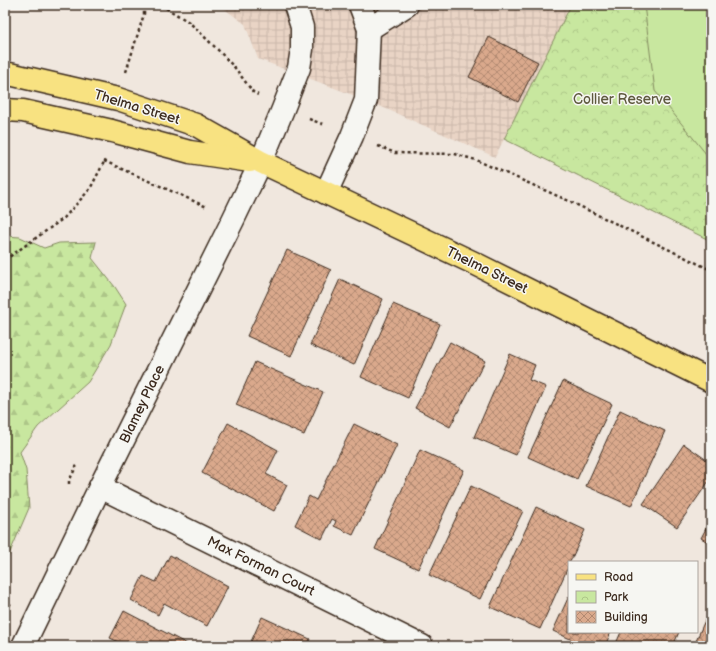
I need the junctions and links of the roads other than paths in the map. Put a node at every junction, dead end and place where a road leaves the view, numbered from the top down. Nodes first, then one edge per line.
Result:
1 (294, 5) edge
2 (360, 5) edge
3 (407, 5) edge
4 (369, 29) junction
5 (5, 73) edge
6 (5, 110) edge
7 (261, 162) junction
8 (326, 193) junction
9 (711, 381) edge
10 (100, 487) junction
11 (23, 646) edge
12 (422, 646) edge

1 - 7 street, Blamey Place
2 - 4 street
3 - 4 street
4 - 8 street
5 - 7 main road, Thelma Street
6 - 7 main road, Thelma Street
7 - 8 main road, Thelma Street
7 - 10 street, Blamey Place
8 - 9 main road, Thelma Street
10 - 11 street, Blamey Place
10 - 12 street, Max Forman Court

